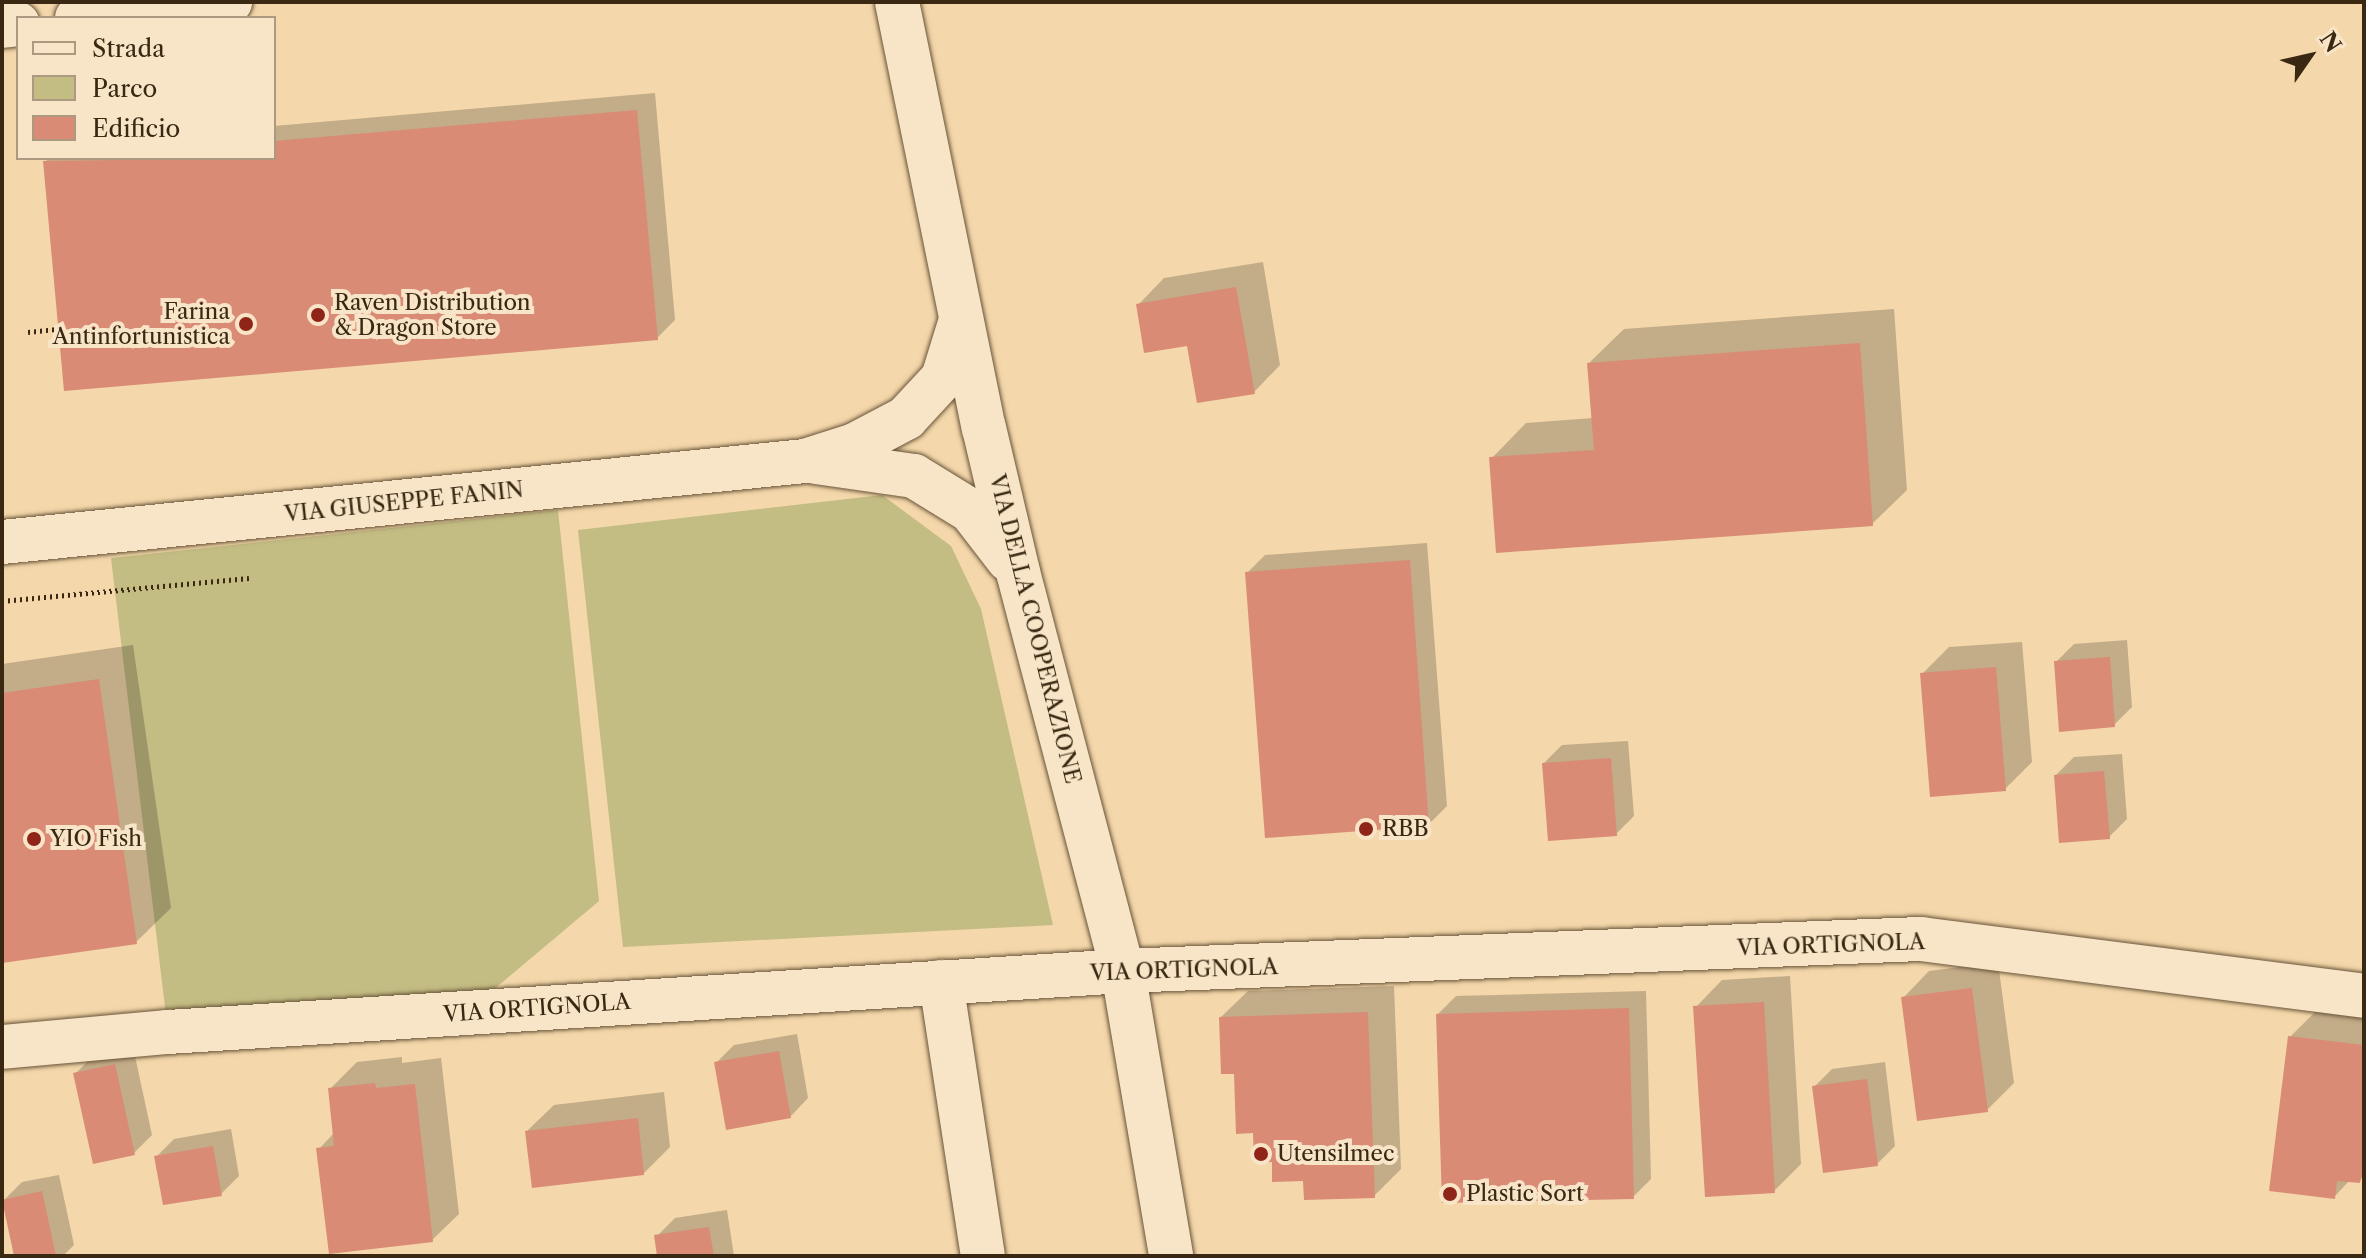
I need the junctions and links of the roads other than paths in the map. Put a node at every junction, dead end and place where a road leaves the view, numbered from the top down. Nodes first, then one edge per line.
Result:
1 (230, 2) edge
2 (897, 2) edge
3 (96, 16) edge
4 (960, 321) junction
5 (906, 418) junction
6 (987, 438) junction
7 (805, 461) junction
8 (914, 476) junction
9 (2, 542) edge
10 (1018, 572) junction
11 (1123, 971) junction
12 (941, 982) junction
13 (2364, 996) edge
14 (2, 1047) edge
15 (983, 1256) edge
16 (1171, 1256) edge

1 - 3 street
2 - 4 street, VIA DELLA COOPERAZIONE
4 - 5 street, VIA GIUSEPPE FANIN
4 - 6 street, VIA DELLA COOPERAZIONE
5 - 6 street, VIA GIUSEPPE FANIN
5 - 7 street, VIA GIUSEPPE FANIN
6 - 8 street, VIA GIUSEPPE FANIN
6 - 10 street, VIA DELLA COOPERAZIONE
7 - 8 street, VIA GIUSEPPE FANIN
7 - 9 street, VIA GIUSEPPE FANIN
8 - 10 street, VIA GIUSEPPE FANIN
10 - 11 street, VIA DELLA COOPERAZIONE
11 - 12 street, VIA ORTIGNOLA
11 - 13 street, VIA ORTIGNOLA
11 - 16 street, VIA DELLA COOPERAZIONE
12 - 14 street, VIA ORTIGNOLA
12 - 15 street

